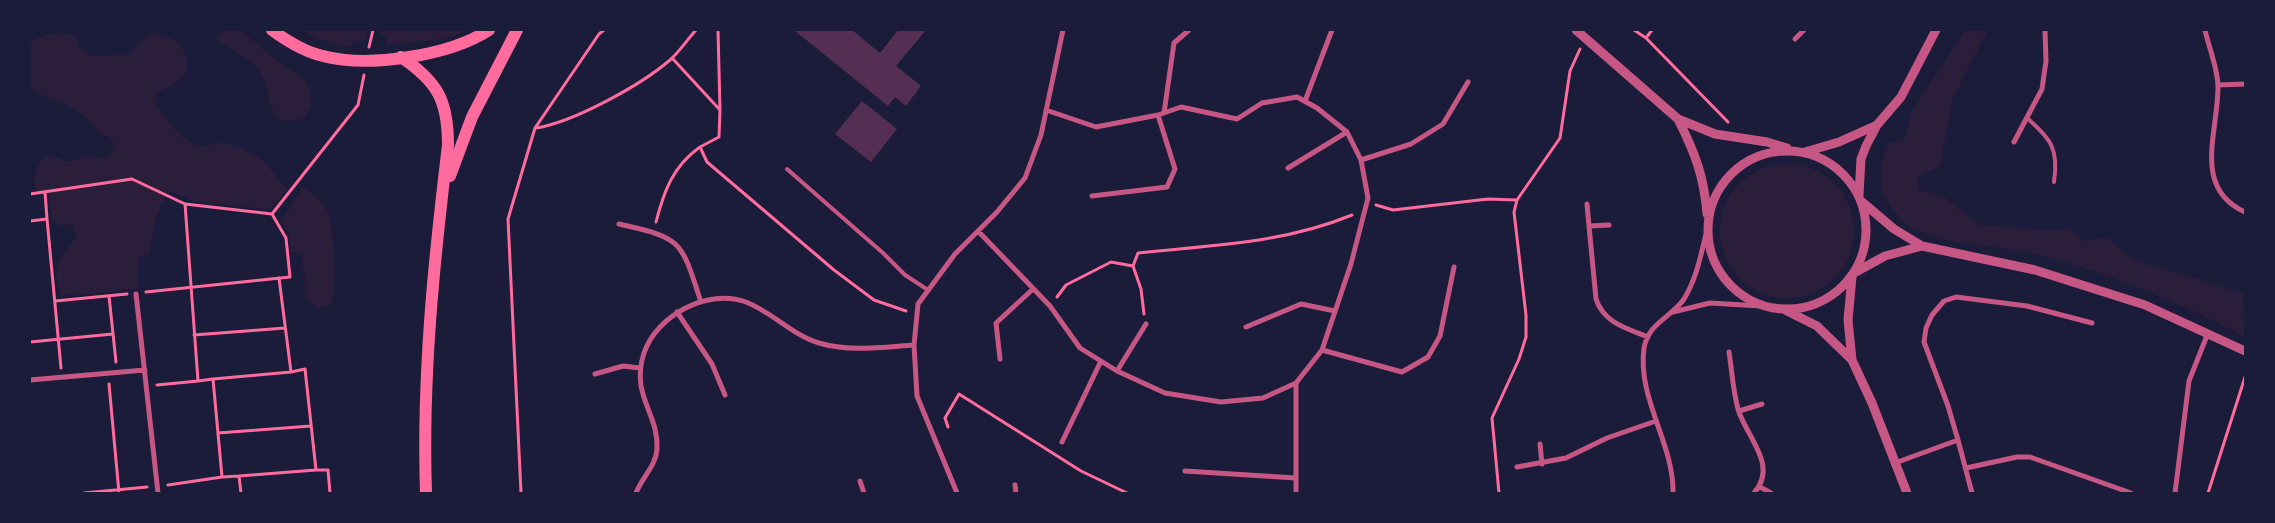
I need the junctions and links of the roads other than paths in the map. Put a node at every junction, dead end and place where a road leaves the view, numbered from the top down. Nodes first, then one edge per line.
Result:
1 (272, 30) edge
2 (489, 30) edge
3 (516, 30) edge
4 (1063, 30) edge
5 (1189, 30) edge
6 (1332, 30) edge
7 (1576, 30) edge
8 (1804, 30) edge
9 (1936, 30) edge
10 (2045, 30) edge
11 (2205, 30) edge
12 (1795, 39) dead end
13 (401, 57) junction
14 (1468, 82) dead end
15 (2245, 84) edge
16 (2218, 86) junction
17 (1305, 101) junction
18 (1046, 110) junction
19 (1164, 113) junction
20 (1158, 115) junction
21 (2027, 118) junction
22 (1678, 120) junction
23 (1877, 124) junction
24 (1347, 132) junction
25 (2014, 142) dead end
26 (1802, 152) junction
27 (1361, 160) junction
28 (1288, 168) dead end
29 (787, 169) dead end
30 (2054, 182) dead end
31 (1092, 196) dead end
32 (1860, 198) junction
33 (1587, 204) dead end
34 (441, 207) junction
35 (2245, 212) edge
36 (619, 224) dead end
37 (1609, 225) dead end
38 (1589, 226) junction
39 (1707, 226) junction
40 (978, 231) junction
41 (1922, 246) junction
42 (1454, 268) dead end
43 (1853, 275) junction
44 (1034, 289) junction
45 (928, 290) junction
46 (136, 294) road end
47 (701, 302) junction
48 (1761, 306) junction
49 (1785, 310) junction
50 (1335, 311) junction
51 (677, 312) junction
52 (1672, 312) junction
53 (2092, 323) dead end
54 (1146, 324) road end
55 (1246, 327) dead end
56 (2208, 332) junction
57 (1648, 337) junction
58 (914, 345) junction
59 (2242, 349) edge
60 (1322, 350) junction
61 (1729, 352) dead end
62 (1000, 360) dead end
63 (1852, 360) junction
64 (1101, 361) junction
65 (640, 368) junction
66 (145, 370) junction
67 (1117, 371) junction
68 (595, 374) dead end
69 (30, 380) edge
70 (1296, 383) junction
71 (725, 395) dead end
72 (1762, 404) dead end
73 (1739, 411) junction
74 (1656, 420) junction
75 (1958, 440) junction
76 (1062, 442) dead end
77 (1540, 444) dead end
78 (1895, 463) junction
79 (1542, 464) junction
80 (1517, 467) dead end
81 (1966, 468) junction
82 (1186, 471) dead end
83 (1296, 478) junction
84 (860, 481) dead end
85 (1015, 486) dead end
86 (1760, 487) junction
87 (158, 493) edge
88 (426, 493) edge
89 (636, 493) edge
90 (864, 493) edge
91 (957, 493) edge
92 (1016, 493) edge
93 (1296, 493) edge
94 (1673, 493) edge
95 (1754, 493) edge
96 (1771, 493) edge
97 (1907, 493) edge
98 (1972, 493) edge
99 (2132, 493) edge
100 (2175, 493) edge

1 - 13 main road
2 - 13 main road
3 - 34 main road
4 - 18 street
5 - 19 street
6 - 17 street
7 - 22 street
8 - 12 street
9 - 23 street
10 - 21 street
11 - 16 street
13 - 34 main road
14 - 27 street
15 - 16 street
16 - 35 street
17 - 19 street
17 - 24 street
18 - 20 street
18 - 40 street
19 - 20 street
20 - 31 street
21 - 25 street
21 - 30 lane
22 - 26 street
22 - 39 street
23 - 26 street
23 - 32 street
24 - 27 street
24 - 28 street
26 - 32 street
26 - 39 street
27 - 50 street
29 - 45 lane
32 - 41 street
32 - 43 street
33 - 38 street
34 - 88 main road
36 - 47 street
37 - 38 street
38 - 57 street
39 - 48 street
39 - 52 street
40 - 44 street
40 - 45 street
41 - 43 street
41 - 56 street
42 - 60 street
43 - 49 street
43 - 63 street
44 - 62 street
44 - 64 street
45 - 58 street
46 - 66 street
47 - 51 street
47 - 58 street
48 - 49 street
48 - 52 street
49 - 63 street
50 - 55 street
50 - 60 street
51 - 65 street
51 - 71 street
52 - 57 street
53 - 75 street
54 - 67 street
56 - 59 street
56 - 100 street
57 - 74 street
58 - 91 street
60 - 70 street
61 - 73 street
63 - 78 street
64 - 67 street
64 - 76 street
65 - 68 street
65 - 89 street
66 - 69 street
66 - 87 street
67 - 70 street
70 - 83 street
72 - 73 street
73 - 86 street
74 - 79 street
74 - 94 street
75 - 78 street
75 - 81 street
77 - 79 street
78 - 97 street
79 - 80 street
81 - 98 street
81 - 99 street
82 - 83 street
83 - 93 street
84 - 90 street
85 - 92 street
86 - 95 street
86 - 96 street

